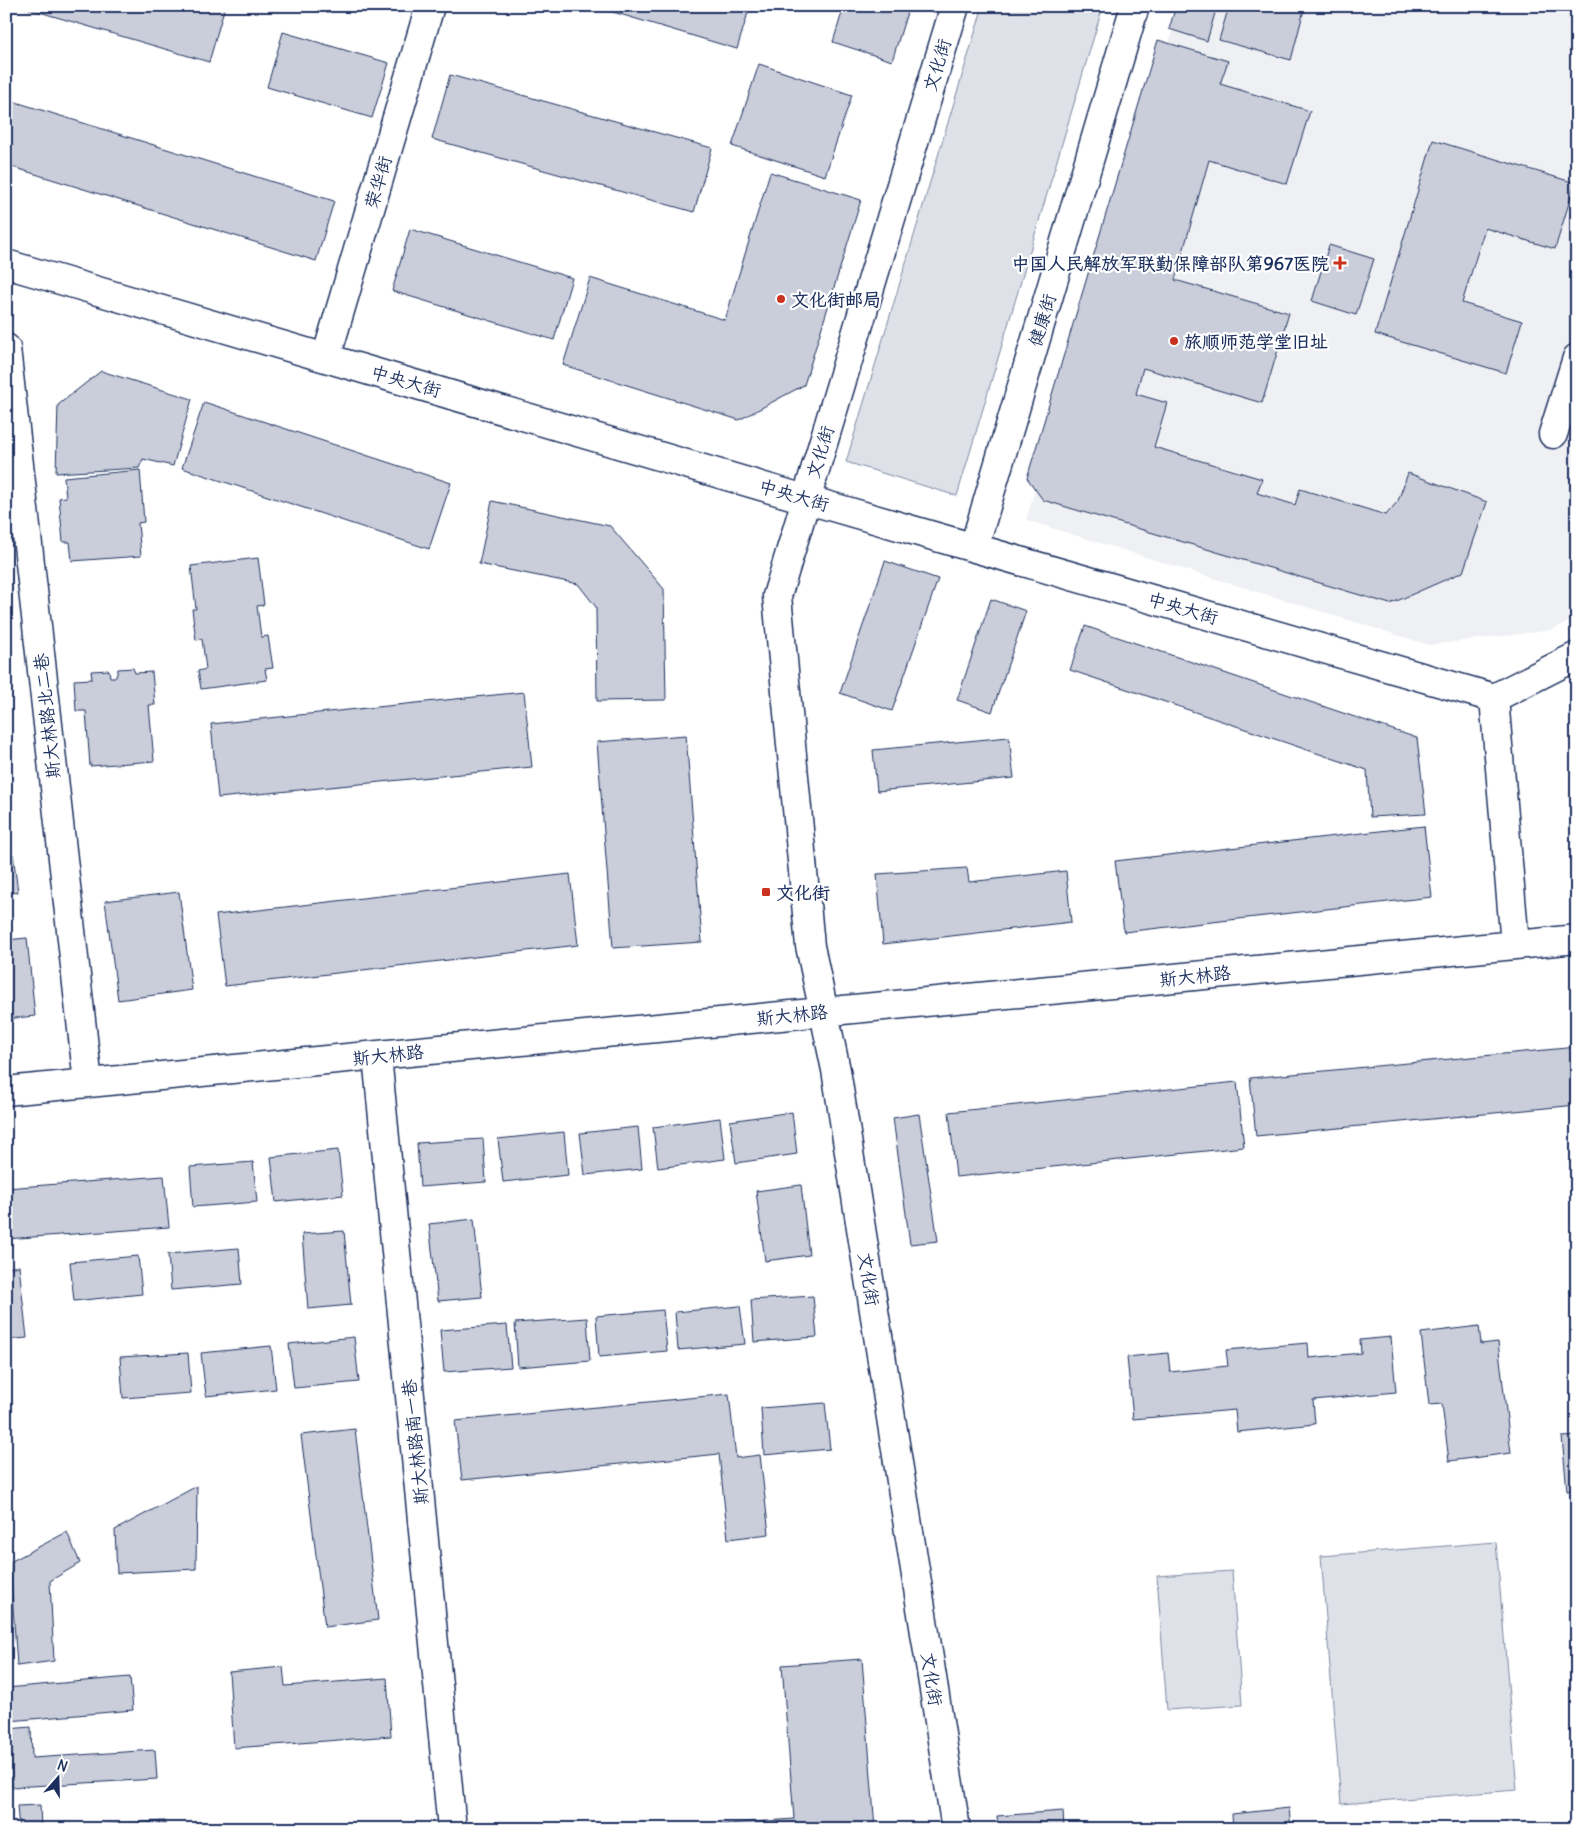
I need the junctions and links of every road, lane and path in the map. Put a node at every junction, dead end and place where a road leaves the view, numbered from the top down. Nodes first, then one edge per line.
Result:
1 (430, 6) edge
2 (955, 6) edge
3 (1135, 6) edge
4 (6, 264) edge
5 (6, 348) edge
6 (326, 358) junction
7 (1577, 358) edge
8 (1553, 434) dead end
9 (805, 499) junction
10 (974, 547) junction
11 (1577, 656) edge
12 (1494, 698) junction
13 (1577, 939) edge
14 (1515, 945) junction
15 (824, 1012) junction
16 (377, 1056) junction
17 (88, 1084) junction
18 (6, 1091) edge
19 (452, 1829) edge
20 (956, 1829) edge

1 - 6 street, 荣华街
2 - 9 street, 文化街
3 - 10 street, 健康街
4 - 6 street, 中央大街
5 - 17 street, 斯大林路北二巷
6 - 9 street, 中央大街
7 - 8 street
9 - 10 street, 中央大街
9 - 15 street, 文化街
10 - 12 street, 中央大街
11 - 12 street
12 - 14 street
13 - 14 street, 斯大林路
14 - 15 street, 斯大林路
15 - 16 street, 斯大林路
15 - 20 street, 文化街
16 - 17 street, 斯大林路
16 - 19 street, 斯大林路南一巷
17 - 18 street, 斯大林路

